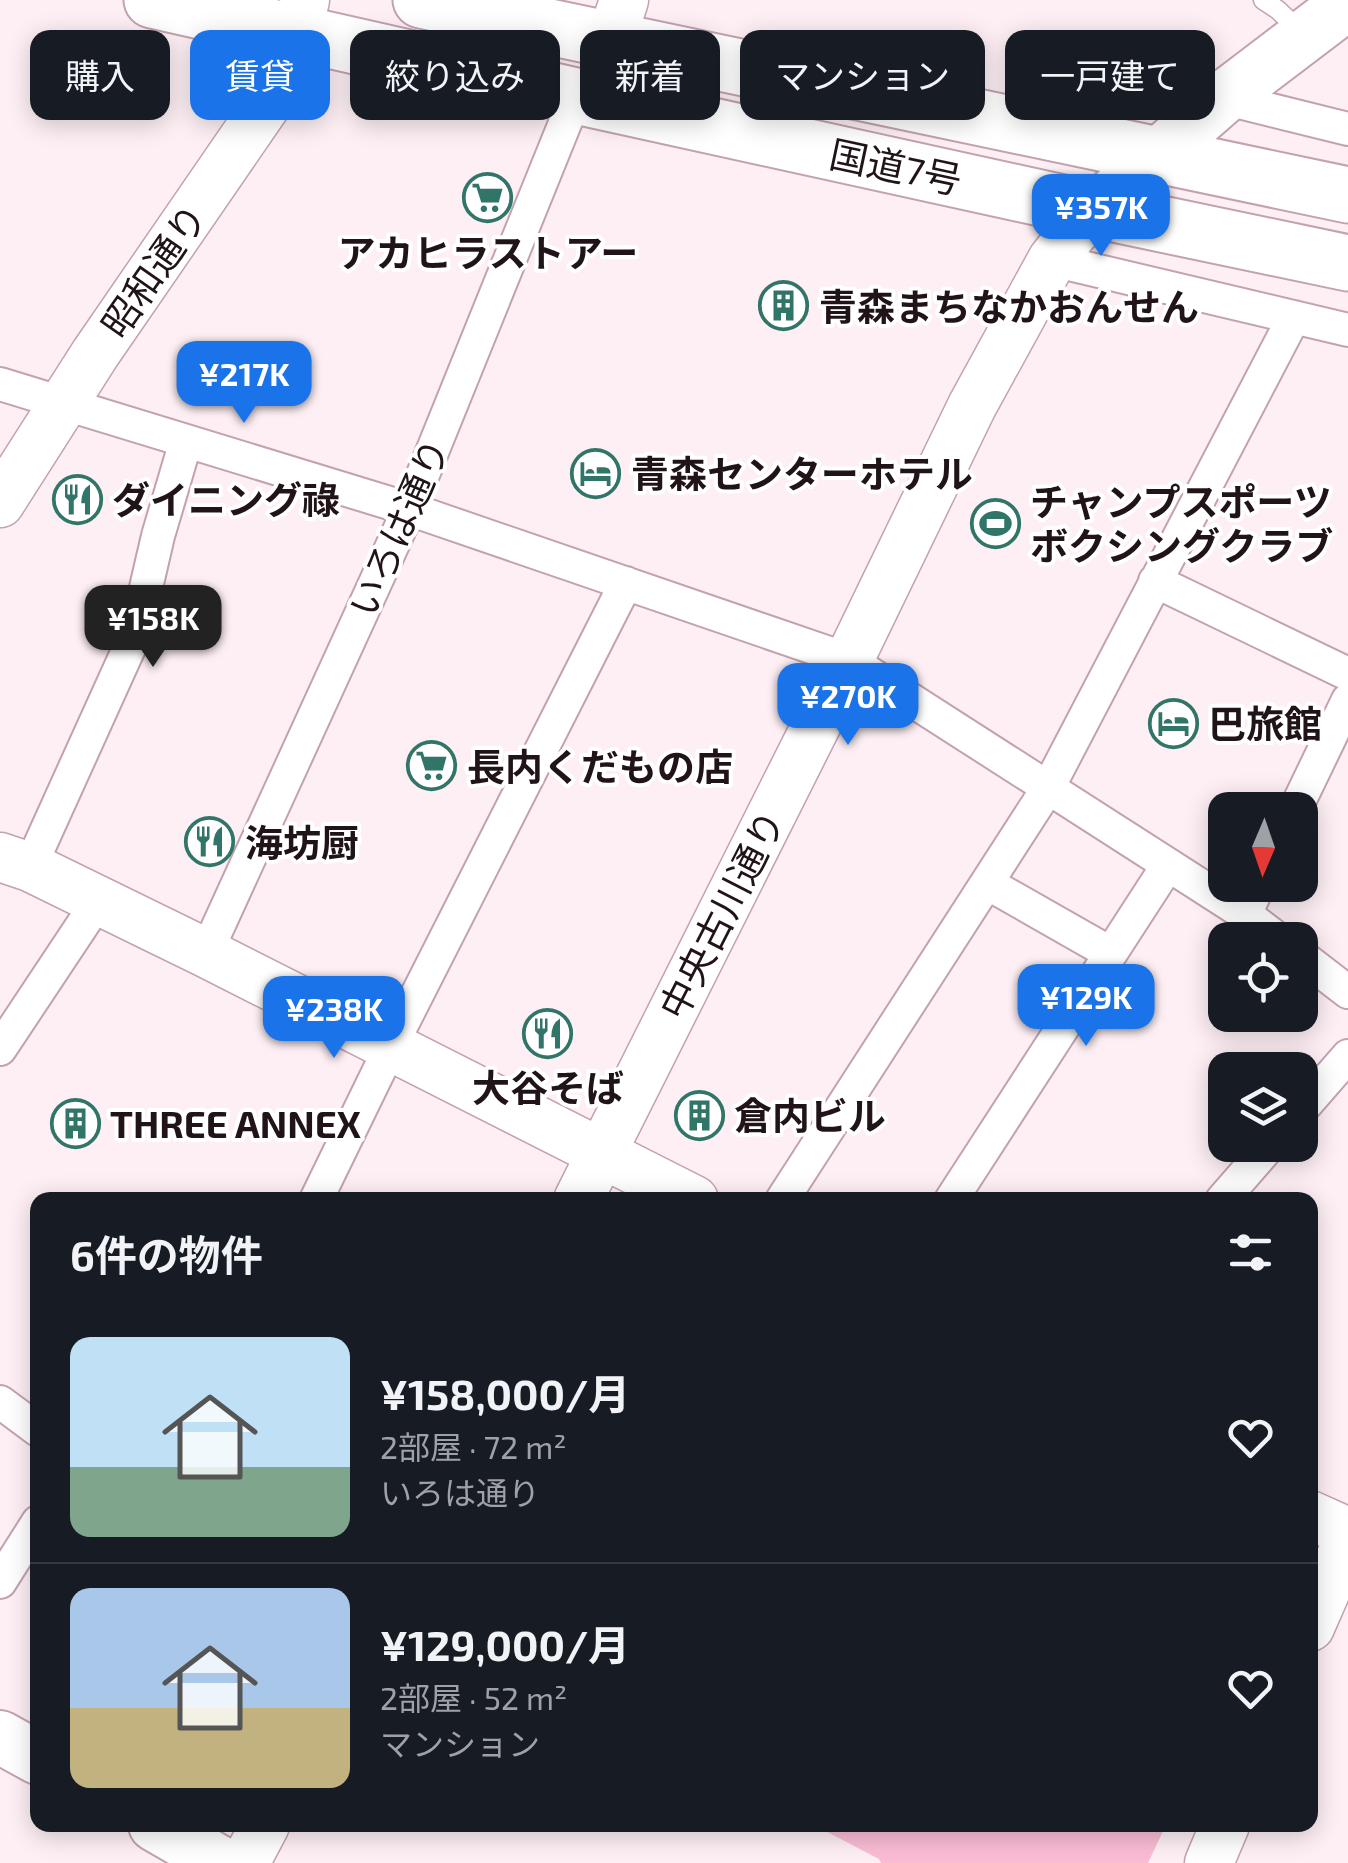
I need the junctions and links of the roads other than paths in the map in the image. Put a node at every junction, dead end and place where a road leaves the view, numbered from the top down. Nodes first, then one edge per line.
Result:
1 (152, 0) edge
2 (421, 0) edge
3 (1264, 0) edge
4 (1348, 3) edge
5 (301, 17) edge
6 (618, 21) edge
7 (1304, 35) junction
8 (576, 96) junction
9 (1223, 98) junction
10 (1348, 129) edge
11 (1155, 156) junction
12 (1348, 195) edge
13 (1095, 210) junction
14 (1052, 260) junction
15 (1348, 262) edge
16 (1294, 317) junction
17 (1348, 330) edge
18 (0, 384) edge
19 (62, 404) junction
20 (186, 441) junction
21 (0, 503) edge
22 (410, 509) junction
23 (1155, 581) junction
24 (626, 583) junction
25 (849, 660) junction
26 (1348, 674) edge
27 (1348, 700) edge
28 (1048, 788) junction
29 (1304, 792) edge
30 (15, 862) edge
31 (1168, 865) junction
32 (1208, 882) edge
33 (987, 883) junction
34 (99, 900) junction
35 (206, 953) junction
36 (1110, 954) junction
37 (1318, 970) edge
38 (1348, 992) edge
39 (391, 1046) junction
40 (0, 1049) edge
41 (1348, 1056) edge
42 (1318, 1090) edge
43 (601, 1153) junction
44 (1255, 1162) edge
45 (320, 1192) edge
46 (582, 1192) edge
47 (678, 1192) edge
48 (787, 1192) edge
49 (957, 1192) edge
50 (1229, 1192) edge
51 (0, 1402) edge
52 (30, 1424) edge
53 (1318, 1519) edge
54 (1348, 1532) edge
55 (30, 1535) edge
56 (1348, 1540) edge
57 (0, 1582) edge
58 (1318, 1609) edge
59 (0, 1737) edge
60 (30, 1754) edge
61 (167, 1832) edge
62 (261, 1832) edge
63 (1222, 1832) edge
64 (221, 1863) edge
65 (245, 1863) edge
66 (1209, 1863) edge

1 - 5 highway, 国道7号
2 - 6 highway, 国道7号
3 - 7 lane
4 - 7 main road
5 - 8 highway, 国道7号
5 - 19 street, 昭和通り
6 - 11 highway, 国道7号
7 - 9 main road
8 - 13 highway, 国道7号
8 - 22 street, いろは通り
9 - 10 street
9 - 11 main road
11 - 12 highway, 国道7号
11 - 13 main road
13 - 14 street, 中央古川通り
13 - 15 highway, 国道7号
14 - 16 street
14 - 25 street, 中央古川通り
16 - 17 street
16 - 23 street
18 - 19 street
19 - 20 street
19 - 21 street, 昭和通り
20 - 22 street
20 - 30 street
22 - 24 street
22 - 35 street, いろは通り
23 - 26 street
23 - 28 street
24 - 25 street
24 - 39 street
25 - 28 street
25 - 43 street, 中央古川通り
27 - 29 street
28 - 31 street
28 - 33 street
30 - 34 street
31 - 32 street
31 - 36 street
33 - 36 street
33 - 48 street
34 - 35 street
34 - 40 street
35 - 39 street
36 - 49 street
37 - 38 street
39 - 43 street
39 - 45 street
41 - 42 street
43 - 46 street, 中央古川通り
43 - 47 street
44 - 50 street
51 - 52 street
53 - 54 street
55 - 57 street
56 - 58 street
59 - 60 main road
61 - 64 main road
62 - 65 street
63 - 66 street

